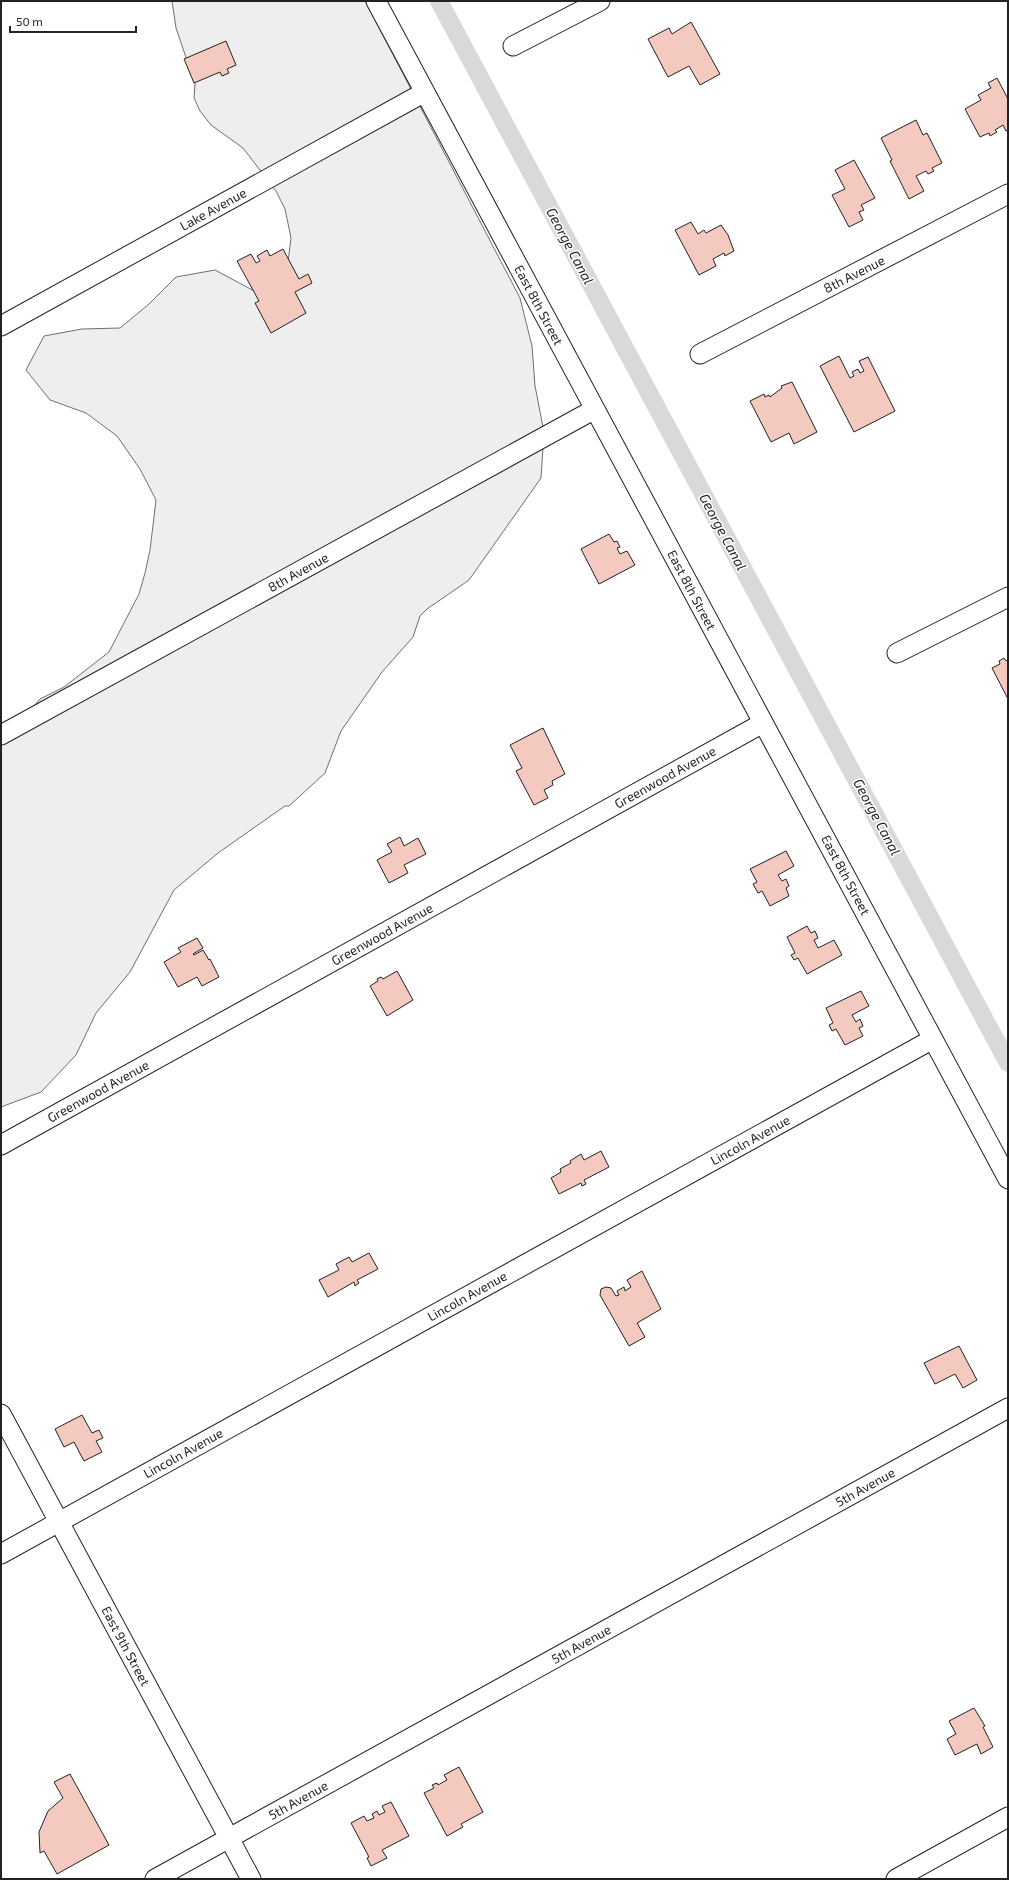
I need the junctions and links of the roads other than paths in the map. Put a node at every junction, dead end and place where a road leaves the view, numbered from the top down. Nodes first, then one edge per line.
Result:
1 (376, 1) edge
2 (600, 1) edge
3 (514, 46) dead end
4 (424, 92) junction
5 (1008, 194) edge
6 (1, 326) edge
7 (700, 354) dead end
8 (595, 409) junction
9 (1008, 597) edge
10 (897, 653) dead end
11 (763, 723) junction
12 (1, 735) edge
13 (933, 1039) junction
14 (1, 1145) edge
15 (1008, 1179) edge
16 (1008, 1408) edge
17 (1, 1414) edge
18 (59, 1522) junction
19 (1, 1554) edge
20 (1008, 1817) edge
21 (229, 1838) junction
22 (155, 1879) edge
23 (251, 1879) edge
24 (896, 1879) edge

1 - 4 street, East 8th Street
2 - 3 street
4 - 6 street, Lake Avenue
4 - 8 street, East 8th Street
5 - 7 street, 8th Avenue
8 - 11 street, East 8th Street
8 - 12 street, 8th Avenue
9 - 10 street
11 - 13 street, East 8th Street
11 - 14 street, Greenwood Avenue
13 - 15 street, East 8th Street
13 - 18 street, Lincoln Avenue
16 - 21 street, 5th Avenue
17 - 18 street, East 9th Street
18 - 19 street, Lincoln Avenue
18 - 21 street, East 9th Street
20 - 24 street
21 - 22 street, 5th Avenue
21 - 23 street, East 9th Street

